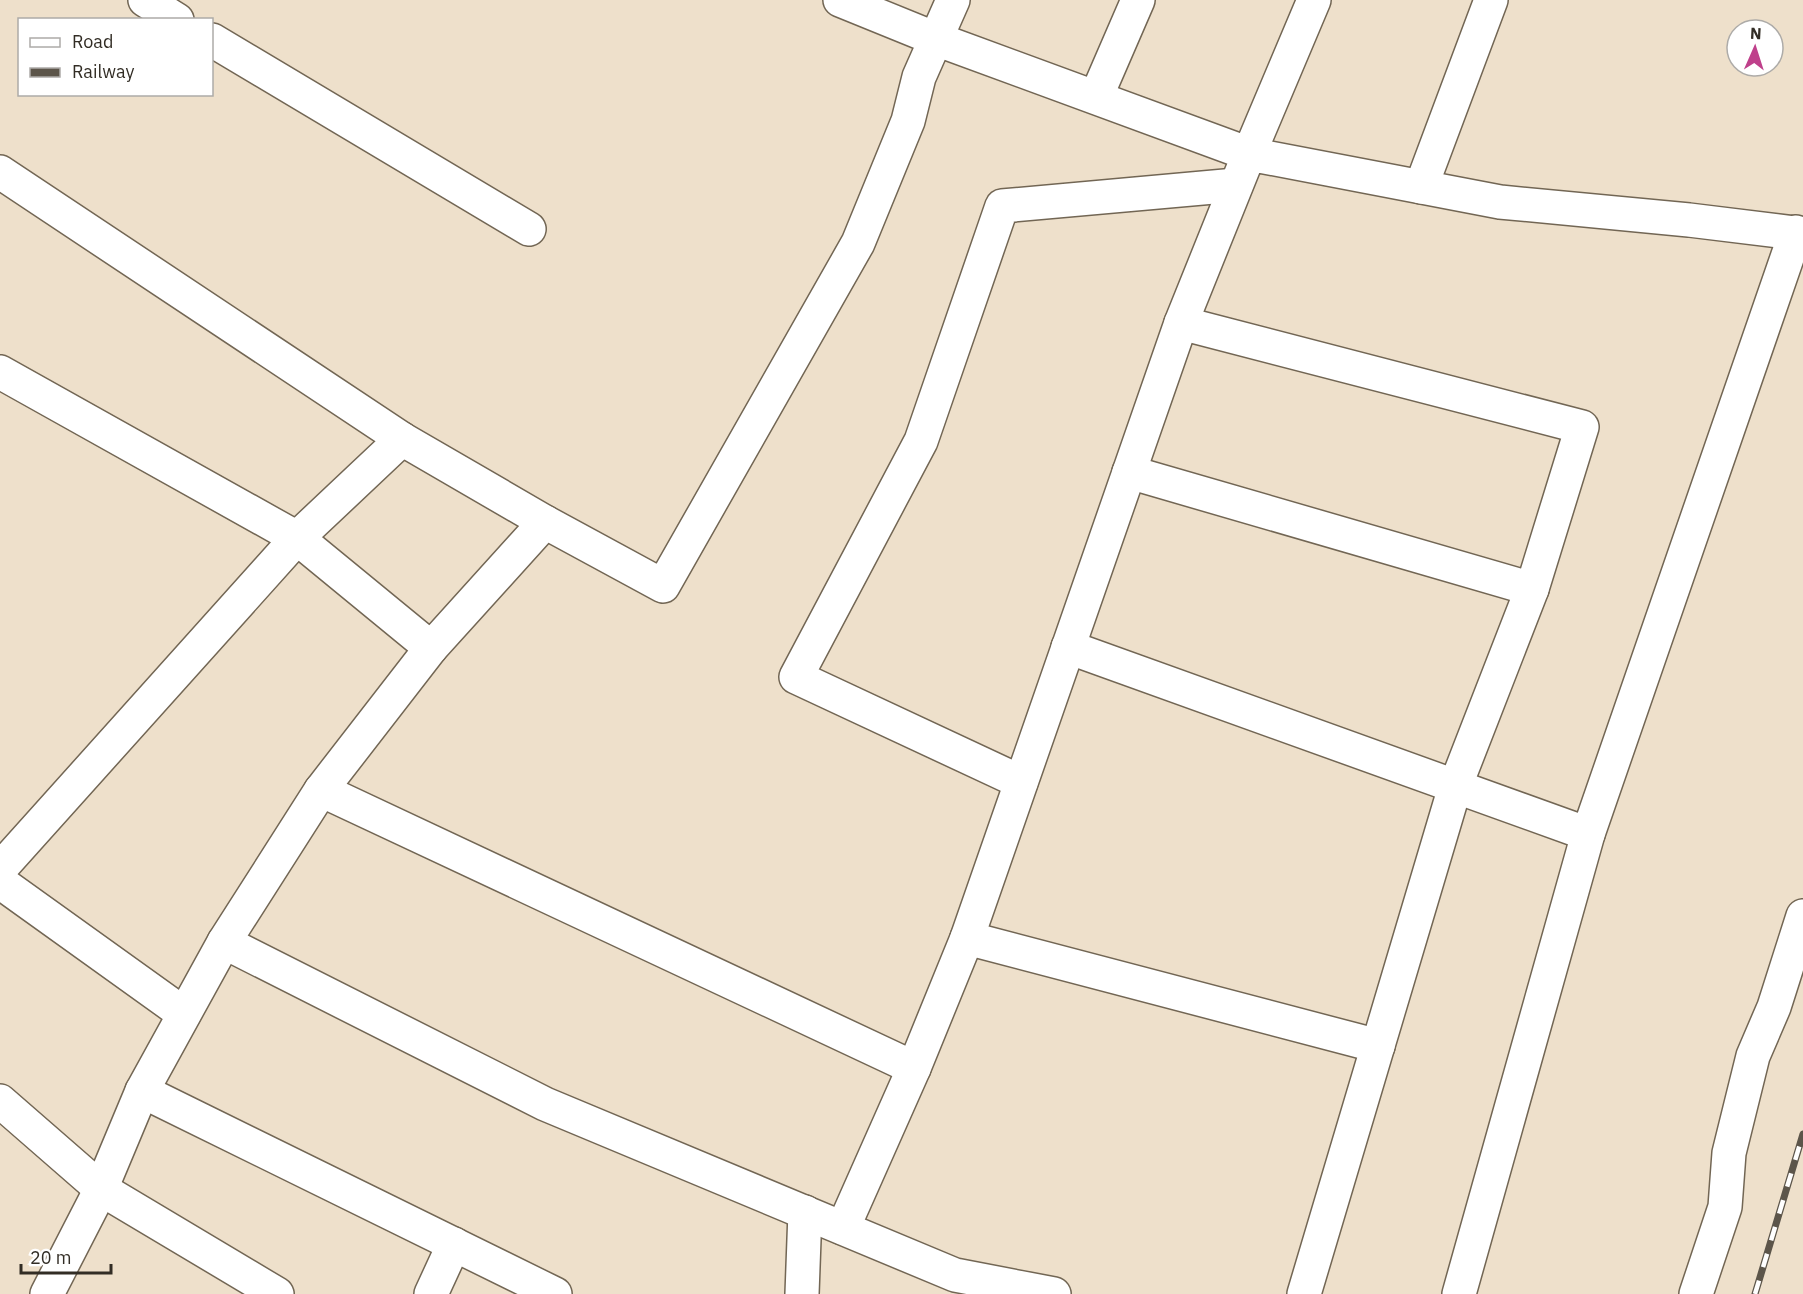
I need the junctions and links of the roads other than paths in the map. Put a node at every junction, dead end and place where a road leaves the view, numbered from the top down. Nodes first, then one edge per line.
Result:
1 (144, 0) edge
2 (840, 0) edge
3 (953, 0) edge
4 (1138, 0) edge
5 (1314, 0) edge
6 (1491, 0) edge
7 (174, 18) edge
8 (936, 39) junction
9 (213, 41) edge
10 (1096, 97) junction
11 (1249, 153) junction
12 (0, 172) edge
13 (1236, 184) junction
14 (1421, 187) junction
15 (529, 230) dead end
16 (1800, 233) edge
17 (1181, 323) junction
18 (0, 372) edge
19 (402, 438) junction
20 (1129, 472) junction
21 (545, 522) junction
22 (297, 538) junction
23 (1532, 589) junction
24 (1068, 647) junction
25 (431, 648) junction
26 (1022, 782) junction
27 (1455, 787) junction
28 (321, 790) junction
29 (1588, 834) junction
30 (0, 869) edge
31 (0, 882) edge
32 (1803, 916) edge
33 (967, 938) junction
34 (224, 942) junction
35 (184, 1014) junction
36 (1378, 1046) junction
37 (914, 1068) junction
38 (142, 1091) junction
39 (0, 1101) edge
40 (102, 1189) junction
41 (806, 1212) junction
42 (843, 1228) junction
43 (454, 1244) junction
44 (47, 1294) edge
45 (277, 1294) edge
46 (431, 1294) edge
47 (555, 1294) edge
48 (802, 1294) edge
49 (1054, 1294) edge
50 (1304, 1294) edge
51 (1459, 1294) edge
52 (1696, 1294) edge

1 - 7 street
2 - 8 street
3 - 8 street
4 - 10 street
5 - 11 street
6 - 14 street
8 - 10 street
8 - 21 street
9 - 15 street
10 - 11 street
11 - 13 street
11 - 14 street
12 - 19 street
13 - 17 street
13 - 26 street
14 - 16 street
16 - 29 street
17 - 20 street
17 - 23 street
18 - 22 street
19 - 21 street
19 - 22 street
20 - 23 street
20 - 24 street
21 - 25 street
22 - 25 street
22 - 30 street
23 - 27 street
24 - 26 street
24 - 27 street
25 - 28 street
26 - 33 street
27 - 29 street
27 - 36 street
28 - 34 street
28 - 37 street
29 - 51 street
31 - 35 street
32 - 52 street
33 - 36 street
33 - 37 street
34 - 35 street
34 - 41 street
35 - 38 street
36 - 50 street
37 - 42 street
38 - 40 street
38 - 43 street
39 - 40 street
40 - 44 street
40 - 45 street
41 - 42 street
41 - 48 street
42 - 49 street
43 - 46 street
43 - 47 street

